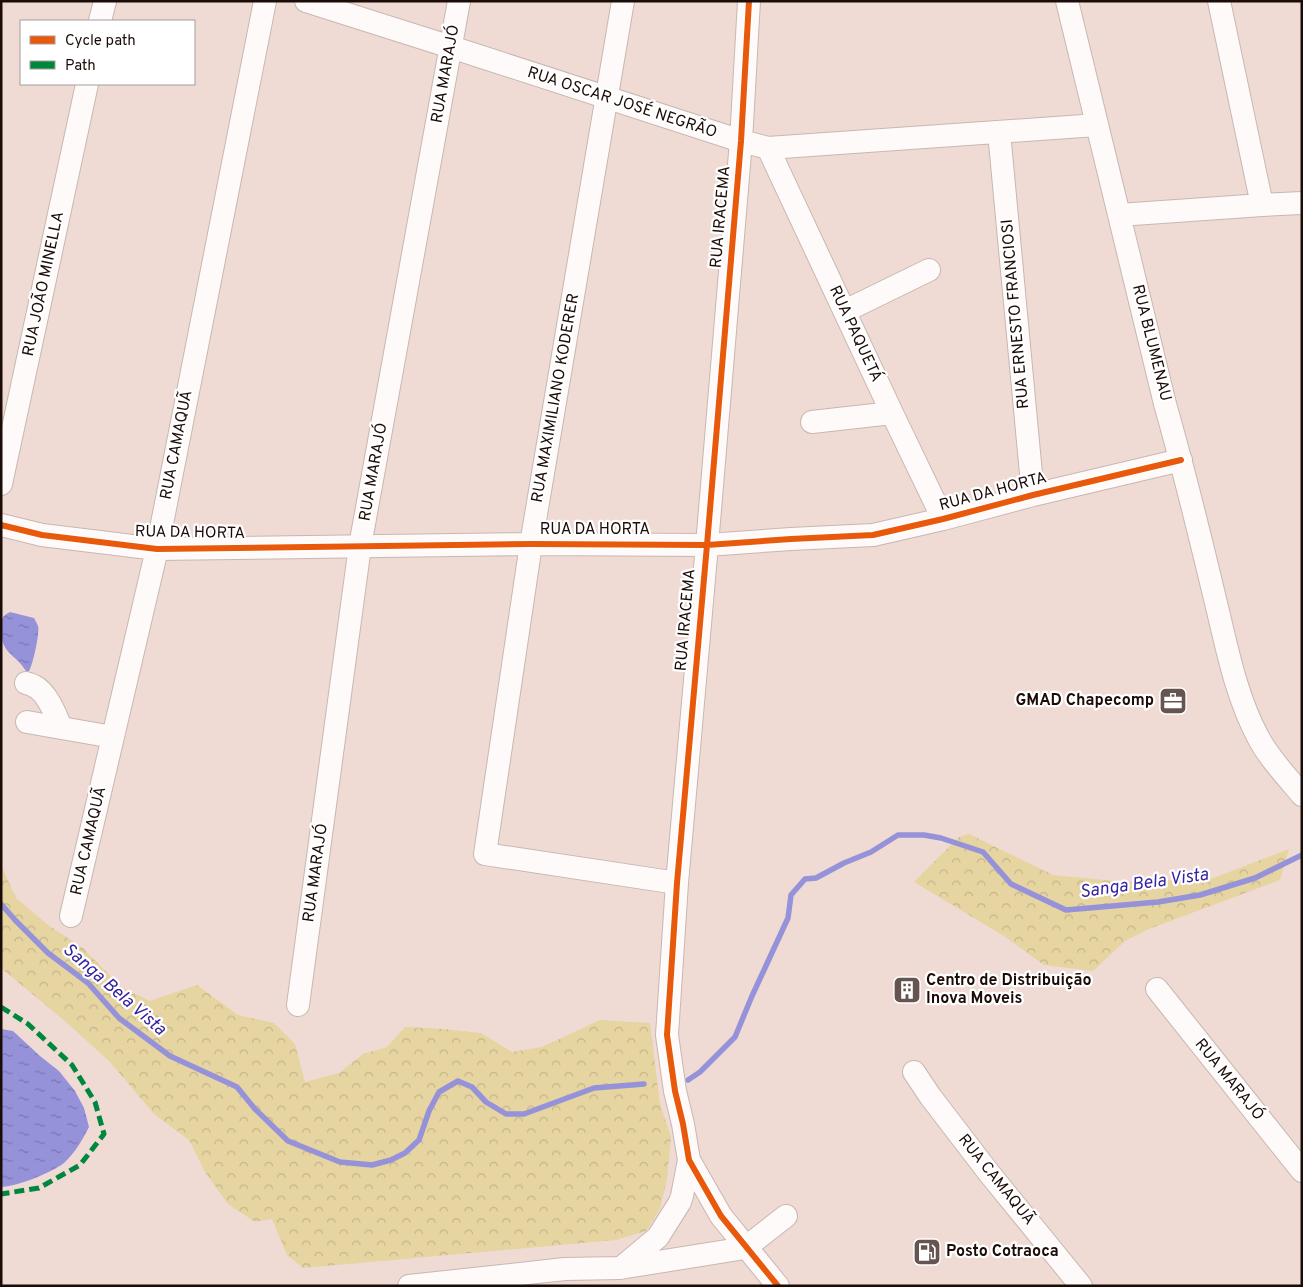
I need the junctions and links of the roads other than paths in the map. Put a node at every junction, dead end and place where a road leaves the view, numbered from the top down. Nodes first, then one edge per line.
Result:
1 (105, 1) edge
2 (265, 1) edge
3 (306, 1) edge
4 (459, 1) edge
5 (623, 1) edge
6 (749, 1) edge
7 (1067, 1) edge
8 (1219, 1) edge
9 (100, 20) edge
10 (451, 46) junction
11 (87, 85) edge
12 (607, 98) junction
13 (1096, 125) junction
14 (999, 132) junction
15 (741, 141) junction
16 (768, 148) junction
17 (1302, 203) edge
18 (1262, 205) junction
19 (1119, 215) junction
20 (929, 270) dead end
21 (845, 310) junction
22 (892, 413) junction
23 (812, 422) dead end
24 (1181, 460) junction
25 (1, 484) edge
26 (1033, 495) junction
27 (944, 520) junction
28 (1, 525) edge
29 (531, 544) junction
30 (707, 544) junction
31 (360, 546) junction
32 (156, 550) junction
33 (26, 683) dead end
34 (27, 722) dead end
35 (61, 728) junction
36 (113, 737) junction
37 (1302, 795) edge
38 (677, 884) junction
39 (71, 916) dead end
40 (1157, 989) dead end
41 (298, 1005) dead end
42 (914, 1072) dead end
43 (689, 1160) junction
44 (1302, 1171) edge
45 (786, 1216) dead end
46 (746, 1248) junction
47 (617, 1277) edge
48 (410, 1286) edge
49 (778, 1286) edge
50 (1081, 1286) edge

1 - 9 street
2 - 32 street, RUA CAMAQUÃ
3 - 10 street, RUA OSCAR JOSÉ NEGRÃO
4 - 10 street, RUA MARAJÓ
5 - 12 street, RUA MAXIMILIANO KODERER
6 - 15 street, RUA IRACEMA
7 - 13 street, RUA BLUMENAU
8 - 18 street
10 - 12 street, RUA OSCAR JOSÉ NEGRÃO
10 - 31 street, RUA MARAJÓ
11 - 25 street, RUA JOÃO MINELLA
12 - 15 street, RUA OSCAR JOSÉ NEGRÃO
12 - 29 street, RUA MAXIMILIANO KODERER
13 - 14 street, RUA OSCAR JOSÉ NEGRÃO
13 - 19 street, RUA BLUMENAU
14 - 16 street, RUA OSCAR JOSÉ NEGRÃO
14 - 26 street, RUA ERNESTO FRANCIOSI
15 - 16 street, RUA OSCAR JOSÉ NEGRÃO
15 - 30 street, RUA IRACEMA
16 - 21 street, RUA PAQUETÁ
17 - 18 street
18 - 19 street
19 - 24 street, RUA BLUMENAU
20 - 21 street
21 - 22 street, RUA PAQUETÁ
22 - 23 street
22 - 27 street, RUA PAQUETÁ
24 - 26 street, RUA DA HORTA
24 - 37 street, RUA BLUMENAU
26 - 27 street, RUA DA HORTA
27 - 30 street, RUA DA HORTA
28 - 32 street, RUA DA HORTA
29 - 30 street, RUA DA HORTA
29 - 31 street, RUA DA HORTA
29 - 38 street, RUA MAXIMILIANO KODERER
30 - 38 street, RUA IRACEMA
31 - 32 street, RUA DA HORTA
31 - 41 street, RUA MARAJÓ
32 - 36 street, RUA CAMAQUÃ
33 - 35 street
34 - 35 street
35 - 36 street
36 - 39 street, RUA CAMAQUÃ
38 - 43 street, RUA IRACEMA
40 - 44 street, RUA MARAJÓ
42 - 50 street, RUA CAMAQUÃ
43 - 46 street
43 - 47 street
45 - 46 street
46 - 47 street
46 - 49 street
47 - 48 street

